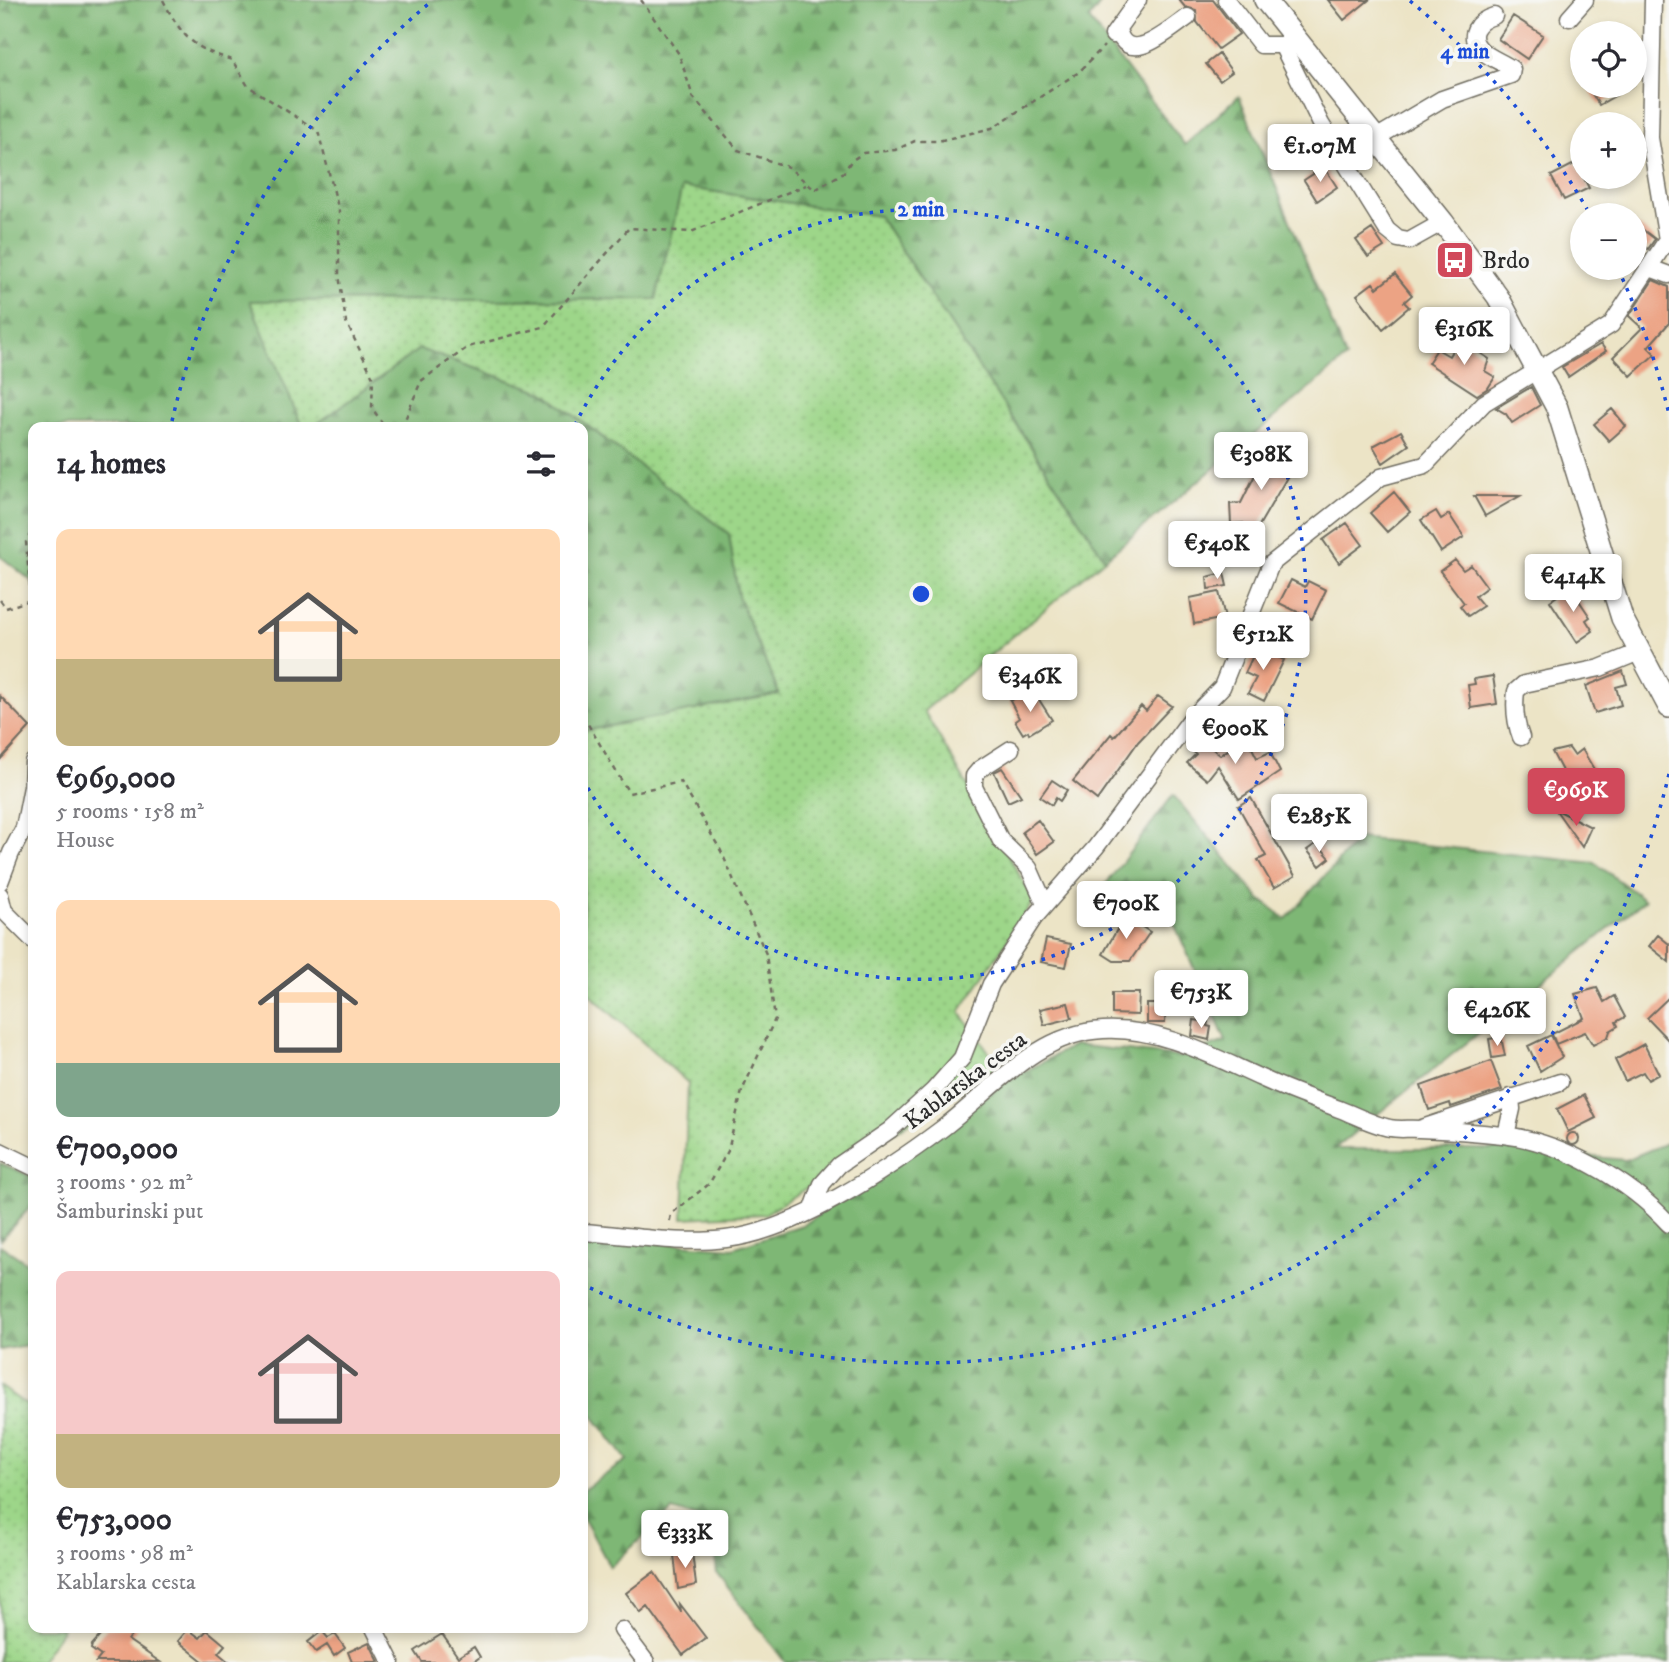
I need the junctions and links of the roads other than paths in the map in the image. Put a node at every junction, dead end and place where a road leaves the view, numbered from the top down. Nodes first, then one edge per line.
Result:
1 (1138, 0) edge
2 (1226, 0) edge
3 (1265, 0) edge
4 (1585, 0) edge
5 (1653, 0) edge
6 (1188, 16) dead end
7 (1494, 16) dead end
8 (1569, 18) dead end
9 (1292, 45) junction
10 (1376, 138) junction
11 (1666, 201) edge
12 (1443, 222) junction
13 (1650, 268) junction
14 (1669, 275) edge
15 (1536, 370) junction
16 (1639, 652) junction
17 (1669, 707) edge
18 (1521, 737) dead end
19 (1011, 749) dead end
20 (28, 799) edge
21 (0, 882) edge
22 (0, 895) edge
23 (1045, 904) junction
24 (28, 935) edge
25 (1560, 1082) dead end
26 (1511, 1097) junction
27 (1419, 1129) junction
28 (1506, 1135) junction
29 (0, 1151) edge
30 (28, 1160) edge
31 (813, 1209) junction
32 (1669, 1224) edge
33 (588, 1232) edge
34 (622, 1630) dead end
35 (376, 1633) edge
36 (391, 1662) edge
37 (646, 1662) edge

1 - 6 street
2 - 9 street
3 - 9 main road
4 - 8 street
5 - 11 street
7 - 10 street
9 - 10 main road
9 - 12 street
10 - 12 main road
11 - 13 street
12 - 15 main road
13 - 14 street
13 - 15 street
15 - 16 main road
15 - 23 street
16 - 17 main road
16 - 18 street
19 - 23 street
20 - 21 street
22 - 24 street
23 - 31 street
25 - 26 street, Kablarska cesta
26 - 27 street, Kablarska cesta
26 - 28 street
27 - 28 street, Kablarska cesta
27 - 31 street, Kablarska cesta
28 - 32 street, Kablarska cesta
29 - 30 street
31 - 33 street, Kablarska cesta
34 - 37 street
35 - 36 street

